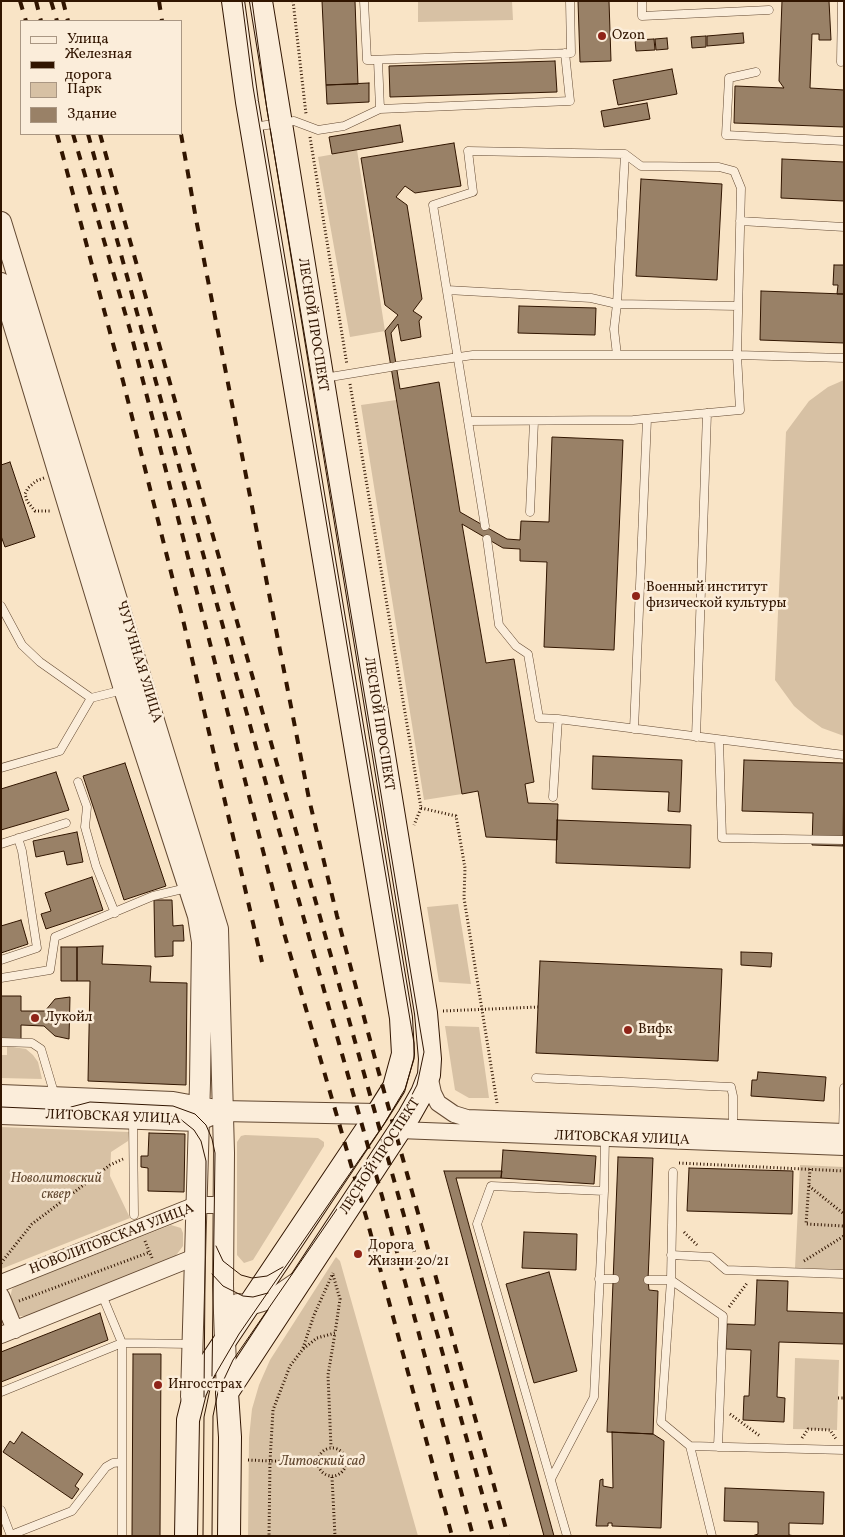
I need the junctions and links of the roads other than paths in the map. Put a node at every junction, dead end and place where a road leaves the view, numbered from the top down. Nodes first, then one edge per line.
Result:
1 (233, 1) edge
2 (261, 1) edge
3 (364, 1) edge
4 (570, 1) edge
5 (642, 1) edge
6 (842, 1) edge
7 (769, 10) dead end
8 (566, 53) junction
9 (378, 60) junction
10 (842, 62) dead end
11 (756, 72) dead end
12 (380, 109) junction
13 (279, 123) junction
14 (251, 128) junction
15 (844, 141) edge
16 (625, 154) junction
17 (740, 221) junction
18 (1, 222) edge
19 (844, 227) edge
20 (1, 283) edge
21 (447, 290) junction
22 (617, 304) junction
23 (738, 306) junction
24 (617, 355) junction
25 (737, 355) junction
26 (456, 356) junction
27 (844, 358) edge
28 (321, 379) junction
29 (707, 414) junction
30 (647, 419) junction
31 (468, 421) junction
32 (534, 421) junction
33 (530, 512) dead end
34 (485, 526) dead end
35 (487, 539) dead end
36 (1, 606) edge
37 (358, 606) junction
38 (333, 611) junction
39 (144, 683) junction
40 (124, 689) junction
41 (92, 698) junction
42 (558, 719) junction
43 (634, 729) junction
44 (696, 737) junction
45 (719, 740) junction
46 (844, 755) edge
47 (1, 768) edge
48 (78, 782) dead end
49 (553, 797) dead end
50 (66, 823) dead end
51 (18, 838) junction
52 (844, 840) edge
53 (1, 844) edge
54 (198, 885) junction
55 (115, 913) junction
56 (1, 960) edge
57 (1, 978) edge
58 (1, 1042) edge
59 (429, 1075) junction
60 (536, 1078) dead end
61 (844, 1088) edge
62 (1, 1095) edge
63 (55, 1106) junction
64 (134, 1110) junction
65 (222, 1111) junction
66 (1, 1114) edge
67 (198, 1114) junction
68 (377, 1114) junction
69 (399, 1130) junction
70 (605, 1130) junction
71 (732, 1135) junction
72 (843, 1140) edge
73 (673, 1172) dead end
74 (604, 1191) junction
75 (224, 1205) junction
76 (196, 1206) junction
77 (134, 1215) dead end
78 (671, 1255) junction
79 (195, 1257) junction
80 (844, 1274) edge
81 (598, 1279) junction
82 (615, 1279) dead end
83 (648, 1280) dead end
84 (671, 1280) junction
85 (300, 1281) junction
86 (1, 1283) edge
87 (102, 1295) junction
88 (223, 1298) junction
89 (6, 1300) edge
90 (246, 1306) junction
91 (8, 1333) edge
92 (224, 1339) junction
93 (122, 1343) junction
94 (194, 1344) junction
95 (1, 1392) edge
96 (227, 1394) junction
97 (190, 1409) junction
98 (690, 1446) junction
99 (718, 1447) junction
100 (844, 1450) edge
101 (122, 1462) junction
102 (551, 1479) junction
103 (2, 1513) edge
104 (11, 1536) edge
105 (122, 1536) edge
106 (186, 1536) edge
107 (229, 1536) edge
108 (567, 1536) edge
109 (712, 1536) edge

1 - 14 main road, ЛЕСНОЙ ПРОСПЕКТ
2 - 13 main road, ЛЕСНОЙ ПРОСПЕКТ
3 - 9 lane
4 - 8 lane
5 - 7 lane
6 - 10 lane
8 - 9 lane
8 - 12 lane
9 - 12 lane
11 - 15 lane
12 - 13 lane
13 - 14 lane
13 - 28 main road, ЛЕСНОЙ ПРОСПЕКТ
14 - 38 main road, ЛЕСНОЙ ПРОСПЕКТ
16 - 17 lane
16 - 21 lane
16 - 22 lane
17 - 19 lane
17 - 23 lane
18 - 39 street, ЧУГУННАЯ УЛИЦА
20 - 40 street, ЧУГУННАЯ УЛИЦА
21 - 22 lane
21 - 26 lane
22 - 23 lane
22 - 24 lane
23 - 25 lane
24 - 25 lane
24 - 26 lane
25 - 27 lane
25 - 29 lane
26 - 28 lane
26 - 31 lane
28 - 37 main road, ЛЕСНОЙ ПРОСПЕКТ
29 - 30 lane
29 - 44 lane
30 - 32 lane
30 - 43 lane
31 - 32 lane
31 - 34 lane
32 - 33 lane
35 - 42 lane
36 - 41 lane
37 - 38 main road
37 - 59 main road, ЛЕСНОЙ ПРОСПЕКТ
38 - 68 main road, ЛЕСНОЙ ПРОСПЕКТ
39 - 40 lane
39 - 54 street, ЧУГУННАЯ УЛИЦА
40 - 41 lane
40 - 54 street, ЧУГУННАЯ УЛИЦА
41 - 47 lane
42 - 43 lane
42 - 49 lane
43 - 44 lane
44 - 45 lane
45 - 46 lane
45 - 52 lane
48 - 55 lane
50 - 51 lane
51 - 53 lane
51 - 56 lane
54 - 55 lane
54 - 65 street, ЧУГУННАЯ УЛИЦА
54 - 67 street, ЧУГУННАЯ УЛИЦА
55 - 57 lane
58 - 63 lane
59 - 69 main road, ЛЕСНОЙ ПРОСПЕКТ
59 - 70 street, ЛИТОВСКАЯ УЛИЦА
60 - 71 lane
61 - 72 lane
62 - 63 street, ЛИТОВСКАЯ УЛИЦА
63 - 64 street, ЛИТОВСКАЯ УЛИЦА
63 - 66 street, ЛИТОВСКАЯ УЛИЦА
64 - 67 street, ЛИТОВСКАЯ УЛИЦА
64 - 77 lane
65 - 67 street, ЛИТОВСКАЯ УЛИЦА
65 - 68 street, ЛИТОВСКАЯ УЛИЦА
65 - 75 street
67 - 76 street, ЛЕСНОЙ ПРОСПЕКТ
68 - 90 main road, ЛЕСНОЙ ПРОСПЕКТ
69 - 70 street, ЛИТОВСКАЯ УЛИЦА
69 - 85 main road, ЛЕСНОЙ ПРОСПЕКТ
70 - 71 street, ЛИТОВСКАЯ УЛИЦА
70 - 74 lane
71 - 72 street, ЛИТОВСКАЯ УЛИЦА
73 - 78 lane
74 - 81 lane
74 - 102 lane
75 - 76 street, НОВОЛИТОВСКАЯ УЛИЦА
75 - 88 street
76 - 79 street, ЛЕСНОЙ ПРОСПЕКТ
76 - 86 street, НОВОЛИТОВСКАЯ УЛИЦА
78 - 80 lane
78 - 84 lane
79 - 87 street
79 - 88 street
79 - 94 street, ЛЕСНОЙ ПРОСПЕКТ
81 - 82 lane
81 - 102 lane
83 - 84 lane
84 - 98 lane
84 - 99 lane
85 - 90 street
85 - 96 main road, ЛЕСНОЙ ПРОСПЕКТ
87 - 91 street
87 - 93 lane
88 - 90 street
88 - 92 street
89 - 91 street
90 - 92 main road, ЛЕСНОЙ ПРОСПЕКТ
92 - 96 street
92 - 97 main road, ЛЕСНОЙ ПРОСПЕКТ
93 - 94 lane
93 - 95 lane
93 - 101 lane
94 - 97 street, ЛЕСНОЙ ПРОСПЕКТ
96 - 107 main road
97 - 106 main road, ЛЕСНОЙ ПРОСПЕКТ
98 - 99 lane
98 - 109 lane
99 - 100 lane
101 - 104 lane
101 - 105 lane
102 - 108 lane
103 - 104 lane

